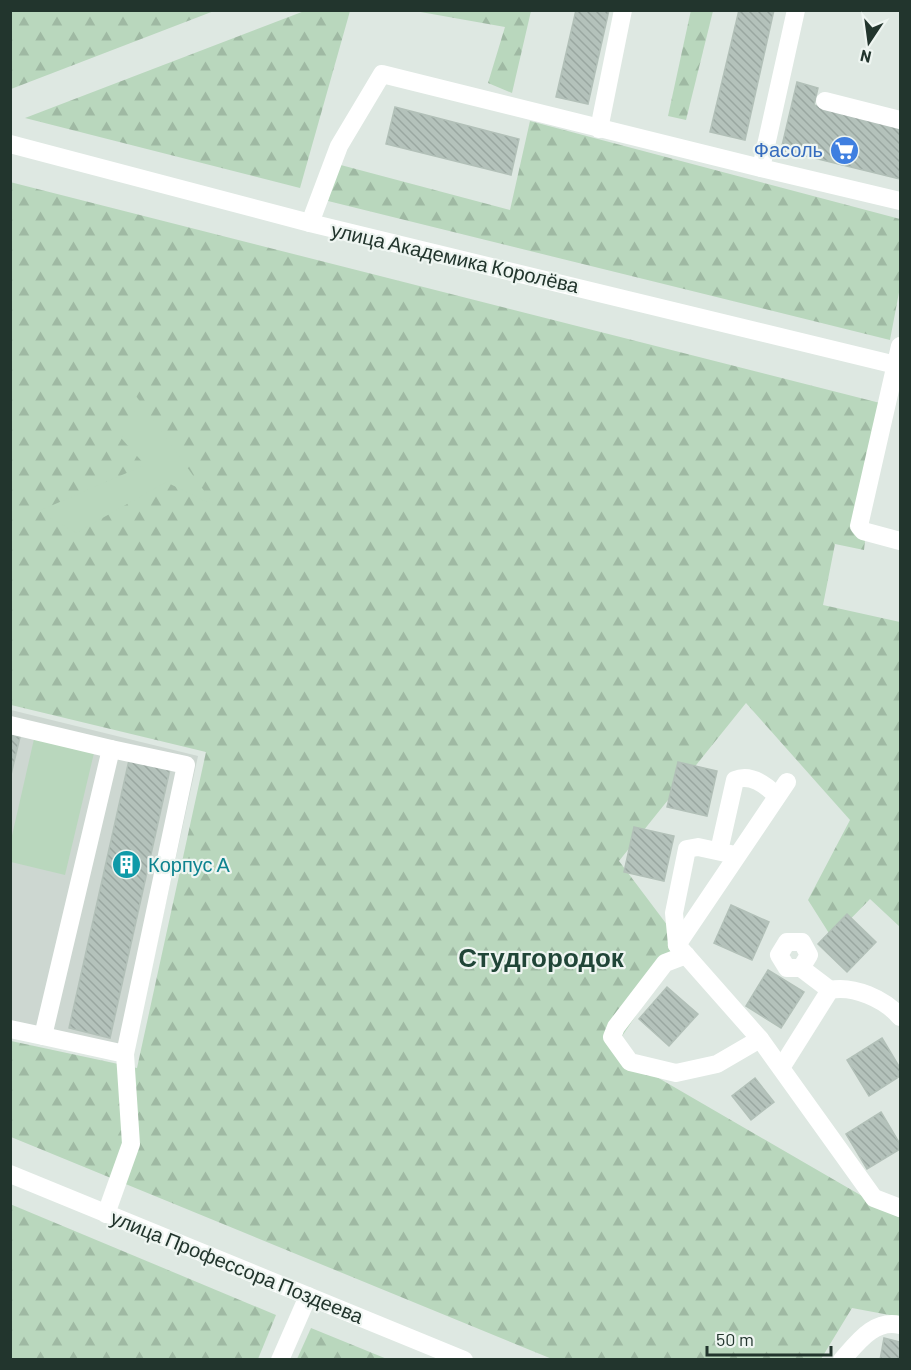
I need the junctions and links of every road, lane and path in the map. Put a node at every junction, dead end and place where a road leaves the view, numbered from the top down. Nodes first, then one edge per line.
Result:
1 (623, 10) edge
2 (796, 10) edge
3 (825, 101) dead end
4 (900, 120) edge
5 (598, 129) junction
6 (10, 144) edge
7 (761, 168) junction
8 (900, 201) edge
9 (310, 224) junction
10 (900, 346) edge
11 (898, 366) edge
12 (900, 541) edge
13 (10, 725) edge
14 (111, 749) junction
15 (727, 853) junction
16 (682, 950) junction
17 (801, 968) dead end
18 (830, 990) junction
19 (900, 1017) edge
20 (10, 1029) edge
21 (43, 1036) junction
22 (760, 1038) junction
23 (125, 1054) junction
24 (781, 1068) junction
25 (10, 1174) edge
26 (900, 1208) edge
27 (106, 1214) junction
28 (308, 1296) junction
29 (900, 1324) edge
30 (280, 1359) edge
31 (464, 1359) edge
32 (842, 1359) edge

1 - 5 street
2 - 7 street
3 - 4 street
5 - 7 street
5 - 9 street
6 - 9 street, улица Академика Королёва
7 - 8 street
9 - 11 street, улица Академика Королёва
10 - 11 street
11 - 12 street
13 - 14 street
14 - 21 street
14 - 23 street
15 - 15 street
15 - 16 street
15 - 16 street
16 - 22 street
16 - 22 street
17 - 18 street
18 - 19 street
18 - 24 street
20 - 21 street
21 - 23 street
22 - 24 street
23 - 27 street
24 - 26 street
25 - 27 street, улица Профессора Поздеева
27 - 28 street, улица Профессора Поздеева
28 - 30 street
28 - 31 street, улица Профессора Поздеева
29 - 32 street

